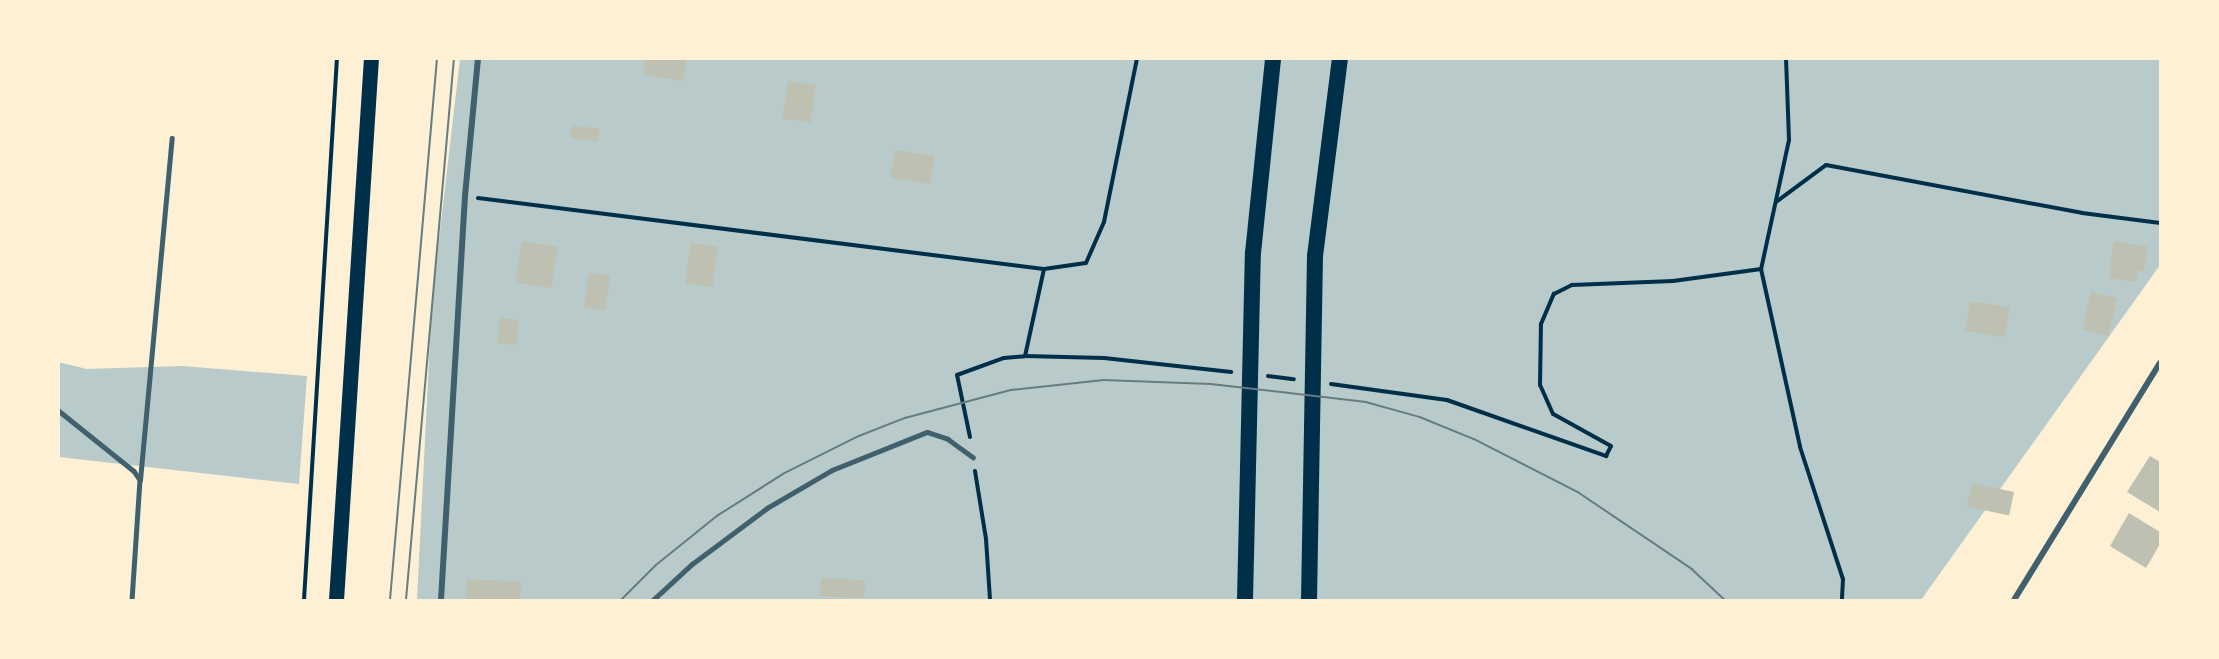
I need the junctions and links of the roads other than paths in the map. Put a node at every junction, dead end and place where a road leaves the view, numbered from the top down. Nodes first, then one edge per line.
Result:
1 (371, 58) edge
2 (478, 58) edge
3 (1273, 58) edge
4 (1340, 58) edge
5 (172, 138) dead end
6 (2160, 363) edge
7 (58, 410) edge
8 (973, 457) road end
9 (140, 480) junction
10 (132, 600) edge
11 (336, 600) edge
12 (441, 600) edge
13 (653, 600) edge
14 (1245, 600) edge
15 (1309, 600) edge
16 (2014, 600) edge

1 - 11 main road
2 - 12 street
3 - 14 highway
4 - 15 highway
5 - 9 lane
6 - 16 street
7 - 9 lane
8 - 13 lane
9 - 10 lane

